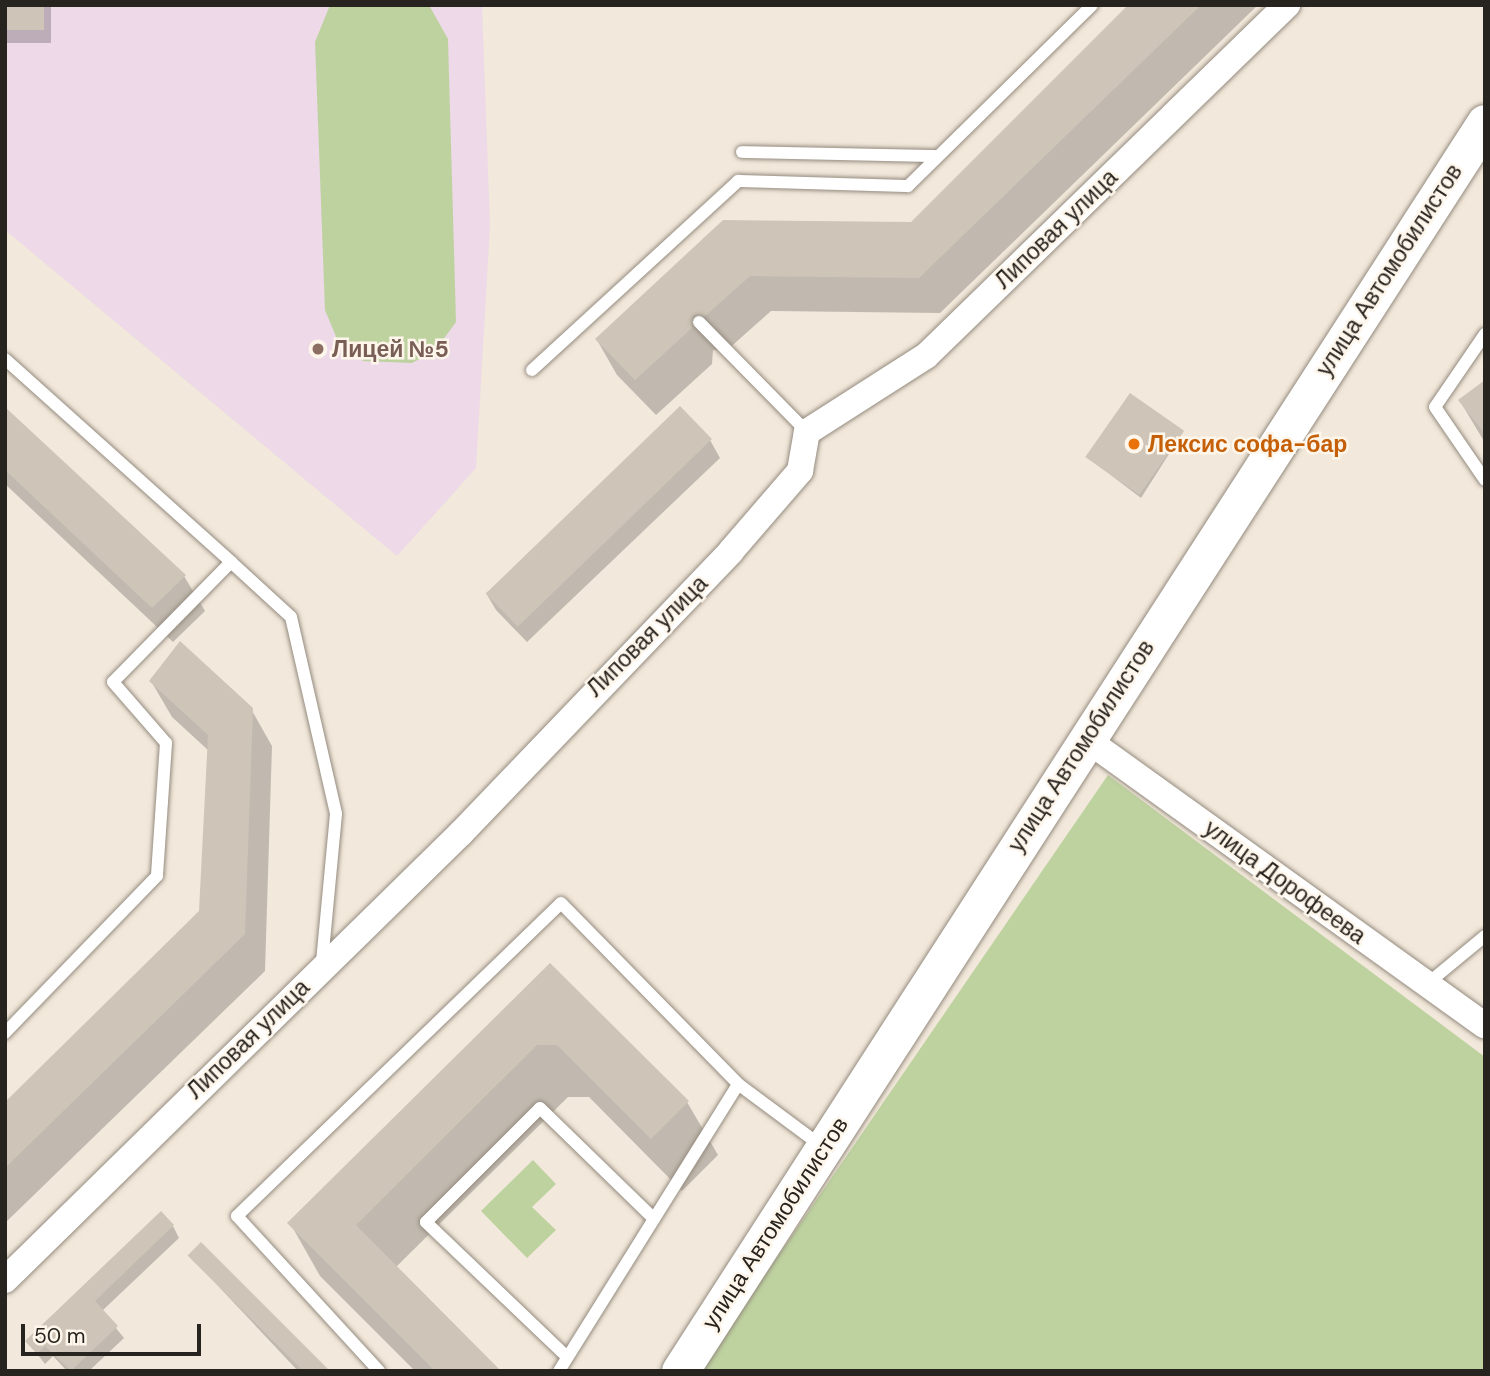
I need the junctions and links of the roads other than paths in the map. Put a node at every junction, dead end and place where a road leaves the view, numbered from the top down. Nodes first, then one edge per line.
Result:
1 (1092, 5) edge
2 (1287, 5) edge
3 (1485, 122) edge
4 (742, 152) dead end
5 (937, 156) junction
6 (646, 268) junction
7 (657, 279) dead end
8 (699, 322) dead end
9 (1485, 334) edge
10 (5, 359) edge
11 (533, 370) dead end
12 (807, 432) junction
13 (1485, 480) edge
14 (231, 562) junction
15 (1086, 739) junction
16 (1485, 936) edge
17 (322, 967) junction
18 (1427, 984) junction
19 (1485, 1026) edge
20 (5, 1033) edge
21 (738, 1084) junction
22 (824, 1147) junction
23 (654, 1219) junction
24 (5, 1280) edge
25 (564, 1354) junction
26 (379, 1371) edge
27 (559, 1371) edge
28 (680, 1371) edge

1 - 5 lane
2 - 12 street, Липовая улица
3 - 15 street, улица Автомобилистов
4 - 5 lane
5 - 6 lane
6 - 7 lane
6 - 11 lane
8 - 12 lane
9 - 13 lane
10 - 14 lane
12 - 17 street, Липовая улица
14 - 17 lane
14 - 20 lane
15 - 18 street, улица Дорофеева
15 - 22 street, улица Автомобилистов
16 - 18 lane
17 - 24 street, Липовая улица
18 - 19 street, улица Дорофеева
21 - 22 lane
21 - 23 lane
21 - 26 lane
22 - 28 street, улица Автомобилистов
23 - 25 lane
23 - 25 lane
25 - 27 lane

